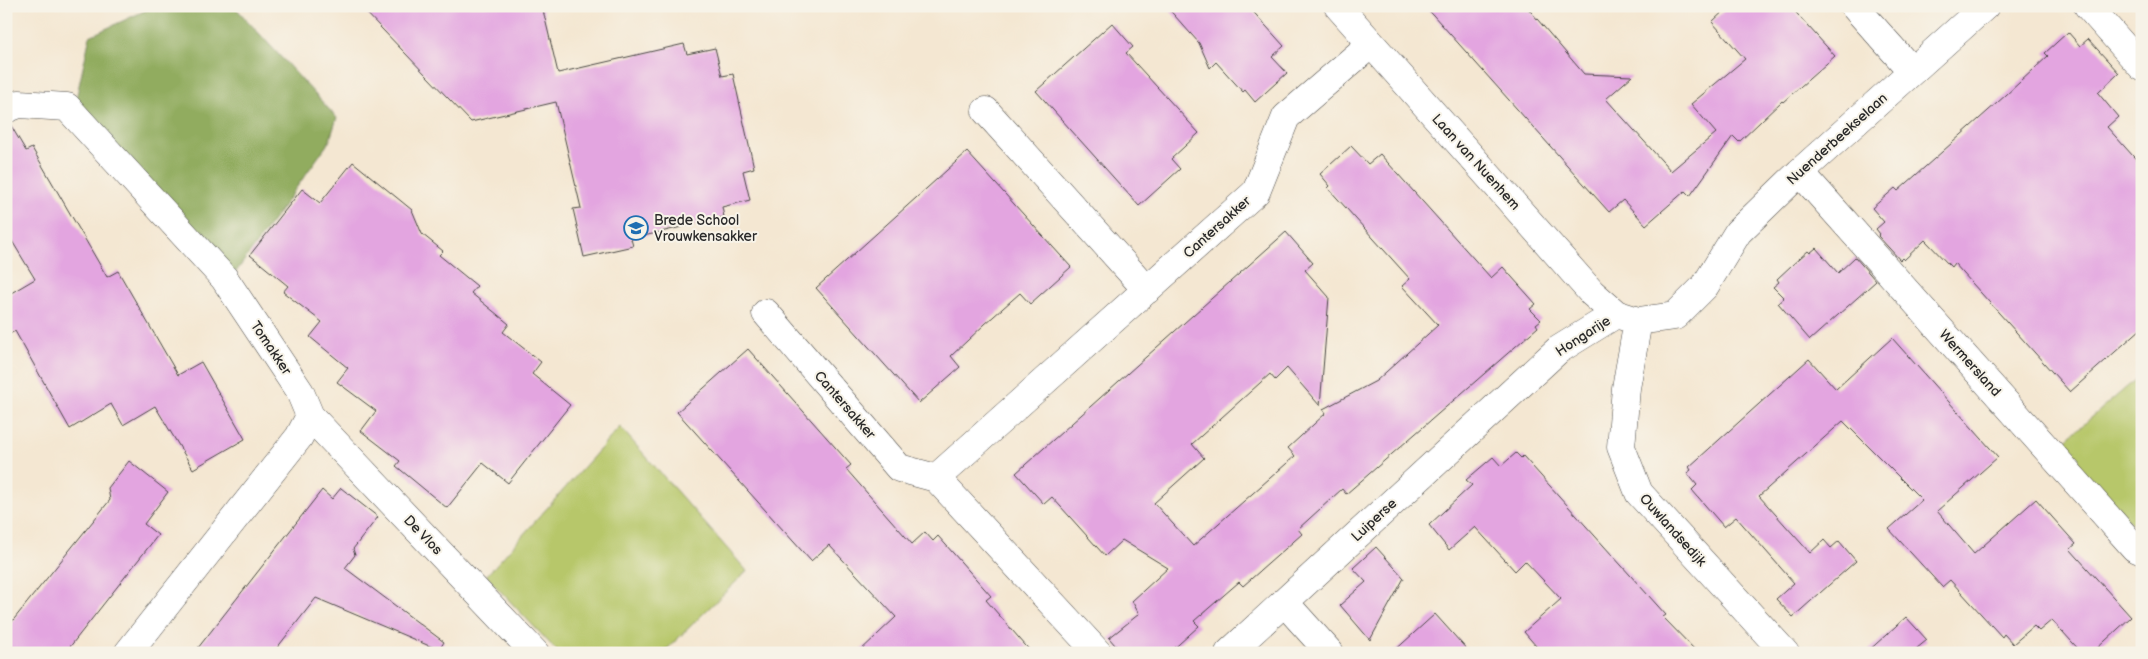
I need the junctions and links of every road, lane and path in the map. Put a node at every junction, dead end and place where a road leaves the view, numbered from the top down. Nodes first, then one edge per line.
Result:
1 (1338, 6) edge
2 (1854, 6) edge
3 (1985, 6) edge
4 (2088, 6) edge
5 (1372, 44) junction
6 (2142, 67) edge
7 (1912, 71) junction
8 (6, 109) edge
9 (986, 111) dead end
10 (1800, 172) junction
11 (1705, 286) joint
12 (1146, 290) junction
13 (766, 312) dead end
14 (1627, 318) junction
15 (1518, 387) joint
16 (310, 416) junction
17 (936, 478) junction
18 (2142, 551) edge
19 (1285, 603) junction
20 (128, 653) edge
21 (536, 653) edge
22 (1098, 653) edge
23 (1229, 653) edge
24 (1330, 653) edge
25 (1785, 653) edge

1 - 5 street, Laan van Nuenhem
2 - 7 street
3 - 7 street, Nuenderbeekselaan
4 - 6 street
5 - 12 street, Cantersakker
5 - 14 street, Laan van Nuenhem
7 - 10 street, Nuenderbeekselaan
8 - 16 street, Tomakker
9 - 12 street
10 - 11 street, Nuenderbeekselaan
10 - 18 street, Wermersland
11 - 14 street, Hongarije
12 - 17 street, Cantersakker
13 - 17 street, Cantersakker
14 - 15 street, Hongarije
14 - 25 street, Ouwlandsedijk
15 - 19 street, Luiperse
16 - 20 street
16 - 21 street, De Vlos
17 - 22 street
19 - 23 street, Luiperse
19 - 24 street

